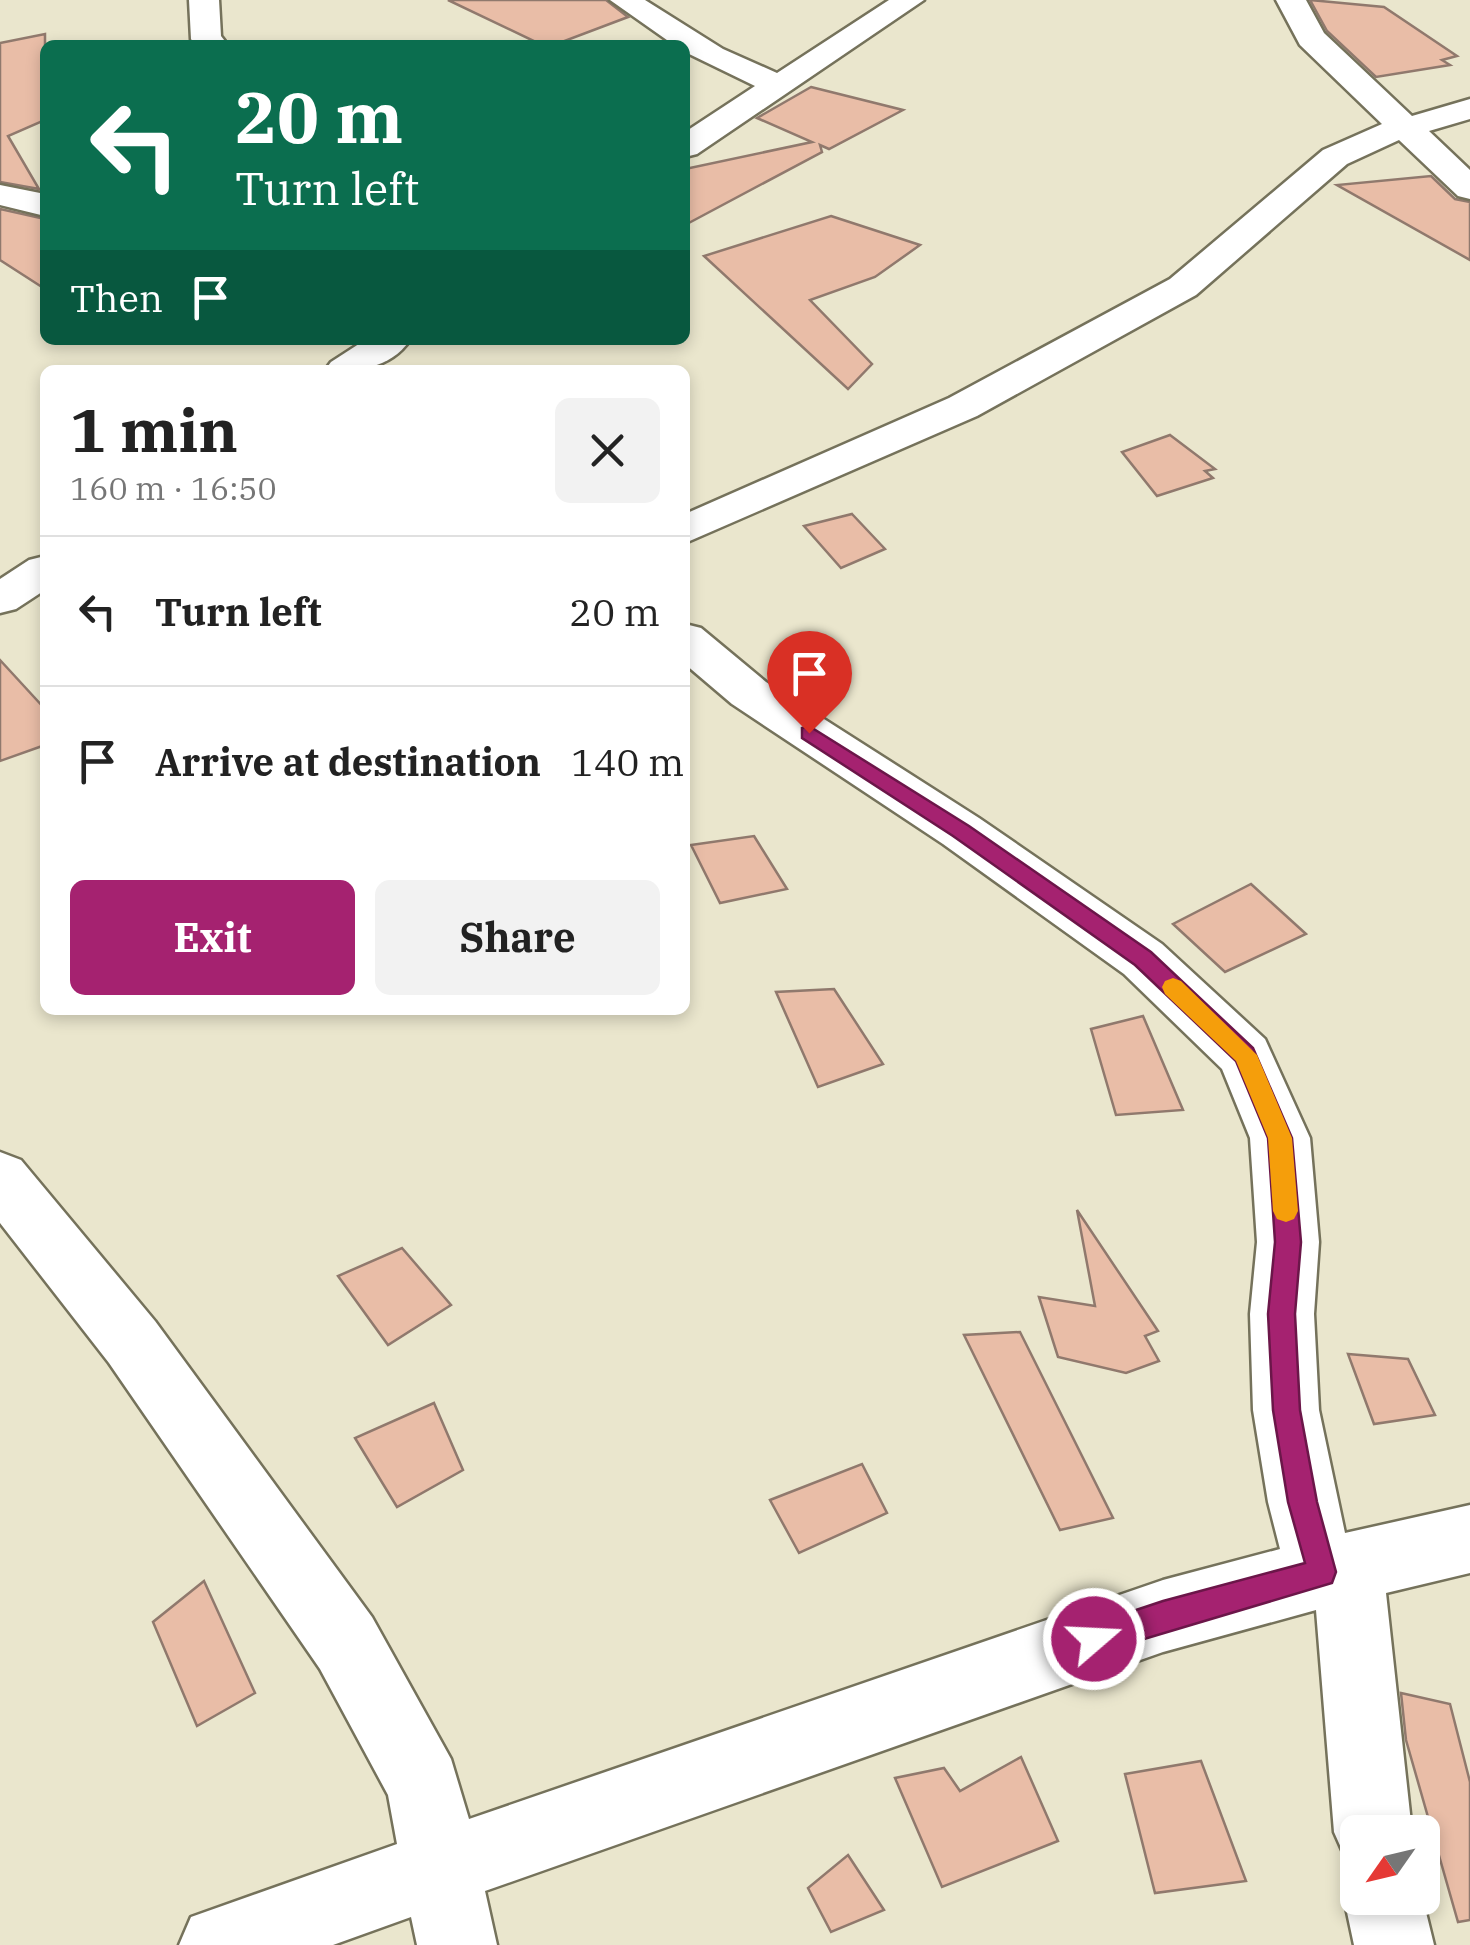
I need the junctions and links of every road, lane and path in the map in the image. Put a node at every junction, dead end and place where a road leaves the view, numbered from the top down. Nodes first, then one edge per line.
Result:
1 (204, 0) edge
2 (625, 0) edge
3 (909, 0) edge
4 (1290, 0) edge
5 (207, 40) edge
6 (687, 40) edge
7 (690, 42) edge
8 (779, 85) junction
9 (1470, 108) edge
10 (1406, 126) junction
11 (690, 144) edge
12 (1470, 189) edge
13 (0, 195) edge
14 (40, 205) edge
15 (380, 345) edge
16 (353, 365) edge
17 (690, 528) edge
18 (40, 573) edge
19 (0, 600) edge
20 (690, 643) edge
21 (0, 1178) edge
22 (1470, 1539) edge
23 (1335, 1570) junction
24 (1370, 1815) edge
25 (441, 1866) junction
26 (1388, 1915) edge
27 (219, 1945) edge
28 (456, 1945) edge
29 (1394, 1945) edge

1 - 5 street
2 - 6 street
3 - 8 street
4 - 10 street
7 - 8 street
8 - 11 street
9 - 10 street
10 - 12 street
10 - 17 street
13 - 14 street
15 - 16 street
18 - 19 street
20 - 23 street
21 - 25 street
22 - 23 street
23 - 24 street
23 - 25 street
25 - 27 street
25 - 28 street
26 - 29 street

